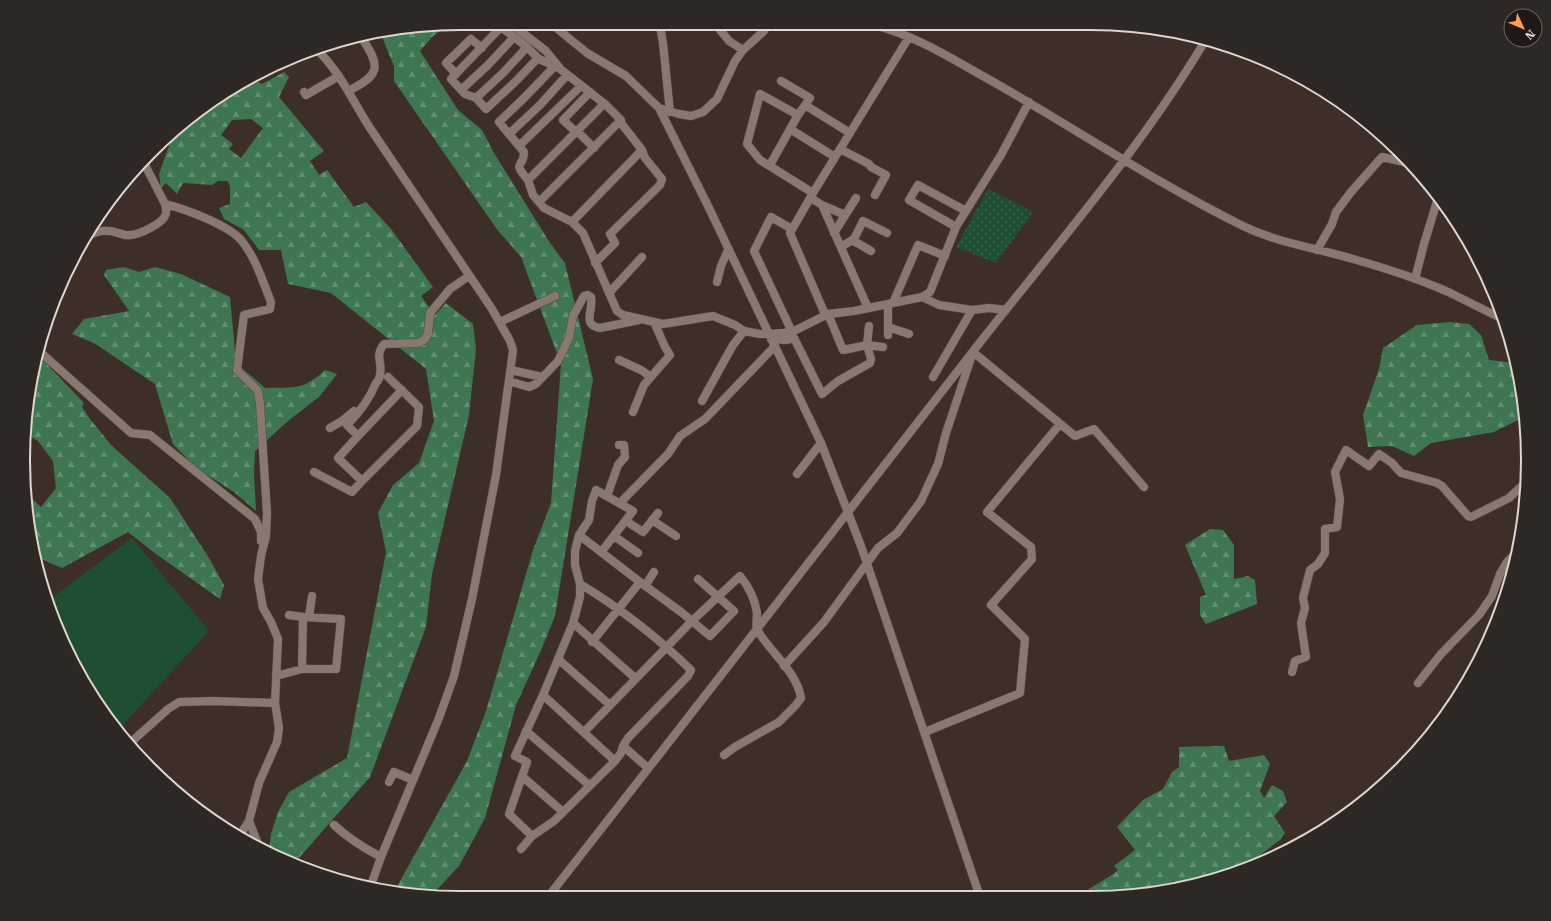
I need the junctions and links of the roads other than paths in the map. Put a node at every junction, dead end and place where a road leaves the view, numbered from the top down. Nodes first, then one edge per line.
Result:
1 (498, 30) edge
2 (505, 30) edge
3 (519, 30) edge
4 (559, 30) edge
5 (661, 30) edge
6 (720, 30) edge
7 (764, 30) edge
8 (894, 30) edge
9 (514, 37) junction
10 (909, 37) junction
11 (364, 41) edge
12 (1202, 45) edge
13 (527, 47) junction
14 (482, 48) junction
15 (743, 50) junction
16 (321, 54) edge
17 (538, 58) junction
18 (557, 67) junction
19 (456, 74) junction
20 (567, 75) junction
21 (339, 76) junction
22 (781, 81) dead end
23 (581, 86) junction
24 (461, 90) junction
25 (348, 91) junction
26 (304, 92) dead end
27 (590, 92) junction
28 (476, 98) junction
29 (1029, 102) junction
30 (604, 104) junction
31 (805, 105) junction
32 (658, 108) junction
33 (670, 112) junction
34 (798, 115) junction
35 (621, 120) junction
36 (790, 129) junction
37 (576, 132) junction
38 (850, 133) junction
39 (509, 134) junction
40 (519, 146) junction
41 (594, 148) junction
42 (642, 150) junction
43 (837, 153) junction
44 (1125, 160) junction
45 (1399, 161) edge
46 (770, 165) junction
47 (146, 167) edge
48 (528, 180) junction
49 (875, 195) dead end
50 (812, 196) junction
51 (856, 198) dead end
52 (539, 202) junction
53 (165, 204) junction
54 (1436, 204) edge
55 (822, 205) junction
56 (966, 211) junction
57 (845, 215) junction
58 (572, 222) junction
59 (956, 226) junction
60 (792, 230) junction
61 (96, 232) edge
62 (834, 233) junction
63 (887, 233) dead end
64 (852, 240) junction
65 (841, 247) junction
66 (728, 250) junction
67 (1317, 250) junction
68 (871, 251) dead end
69 (945, 256) junction
70 (642, 257) dead end
71 (595, 262) junction
72 (469, 276) junction
73 (1415, 279) junction
74 (717, 282) dead end
75 (609, 293) junction
76 (555, 296) dead end
77 (922, 297) junction
78 (890, 303) junction
79 (868, 308) junction
80 (972, 310) junction
81 (1006, 310) junction
82 (828, 314) junction
83 (1495, 314) edge
84 (642, 319) junction
85 (500, 322) junction
86 (654, 322) junction
87 (869, 326) dead end
88 (744, 330) junction
89 (792, 332) junction
90 (909, 334) dead end
91 (772, 340) junction
92 (867, 345) junction
93 (884, 347) dead end
94 (973, 352) junction
95 (43, 355) edge
96 (618, 360) dead end
97 (511, 370) junction
98 (933, 376) dead end
99 (388, 377) dead end
100 (542, 377) junction
101 (651, 377) junction
102 (509, 382) junction
103 (374, 389) junction
104 (402, 390) junction
105 (702, 401) dead end
106 (633, 412) dead end
107 (1060, 424) junction
108 (330, 428) dead end
109 (358, 436) junction
110 (821, 443) junction
111 (624, 445) dead end
112 (314, 472) dead end
113 (797, 474) dead end
114 (362, 481) junction
115 (1144, 487) dead end
116 (1520, 487) edge
117 (607, 496) junction
118 (620, 503) junction
119 (849, 512) junction
120 (658, 513) dead end
121 (652, 520) junction
122 (626, 521) junction
123 (579, 534) junction
124 (614, 536) junction
125 (676, 536) dead end
126 (602, 551) junction
127 (638, 553) dead end
128 (261, 556) junction
129 (1509, 560) edge
130 (866, 563) junction
131 (654, 572) dead end
132 (698, 579) dead end
133 (580, 584) junction
134 (643, 584) junction
135 (312, 596) dead end
136 (718, 596) junction
137 (618, 610) junction
138 (289, 615) dead end
139 (306, 617) junction
140 (692, 620) junction
141 (572, 623) junction
142 (757, 629) junction
143 (592, 642) junction
144 (666, 646) junction
145 (558, 659) junction
146 (784, 666) junction
147 (302, 669) junction
148 (1292, 672) dead end
149 (276, 676) junction
150 (635, 678) junction
151 (1418, 683) dead end
152 (543, 695) junction
153 (275, 703) junction
154 (610, 705) junction
155 (526, 731) junction
156 (584, 732) junction
157 (925, 732) junction
158 (133, 740) edge
159 (623, 746) junction
160 (724, 755) dead end
161 (615, 761) junction
162 (648, 768) junction
163 (523, 777) junction
164 (413, 780) junction
165 (389, 782) dead end
166 (589, 785) junction
167 (563, 812) junction
168 (249, 821) junction
169 (334, 825) dead end
170 (242, 831) edge
171 (532, 836) junction
172 (256, 839) edge
173 (521, 850) dead end
174 (381, 857) junction
175 (373, 882) edge
176 (553, 891) edge
177 (978, 891) edge

1 - 14 street
2 - 9 street
3 - 18 street
4 - 32 street
5 - 33 street
6 - 15 street
7 - 15 street
8 - 10 street
9 - 13 street
9 - 24 street
10 - 29 street
10 - 38 street
11 - 25 street
12 - 44 street
13 - 17 street
13 - 28 street
14 - 19 street
14 - 19 street
15 - 33 street
16 - 21 street
17 - 18 street
17 - 28 street
18 - 20 street
18 - 39 street
19 - 24 street
20 - 23 street
20 - 39 street
21 - 25 street
21 - 26 street
22 - 31 street
23 - 27 street
23 - 40 street
24 - 28 street
25 - 72 street
27 - 30 street
27 - 37 street
29 - 44 street
29 - 56 street
30 - 35 street
30 - 37 street
31 - 34 street
31 - 38 street
32 - 33 street
32 - 66 street
34 - 36 street
34 - 46 street
35 - 41 street
35 - 42 street
36 - 43 street
36 - 46 street
37 - 41 street
37 - 48 street
38 - 43 street
39 - 40 street
40 - 48 street
41 - 52 street
42 - 58 street
42 - 71 street
43 - 49 street
43 - 50 street
44 - 67 street
44 - 81 street
45 - 67 street
46 - 50 street
47 - 53 street
48 - 52 street
50 - 55 street
50 - 60 street
51 - 57 street
52 - 58 street
53 - 61 street
53 - 128 street
54 - 73 street
55 - 57 street
55 - 62 street
56 - 59 street
56 - 59 street
57 - 62 street
58 - 71 street
59 - 69 street
60 - 82 street
60 - 89 street
62 - 65 street
63 - 64 street
64 - 65 street
64 - 68 street
65 - 79 street
66 - 74 street
66 - 91 street
67 - 73 street
69 - 77 street
69 - 78 street
70 - 75 street
71 - 75 street
72 - 85 street
72 - 103 street
73 - 83 street
75 - 84 street
76 - 85 street
77 - 78 street
77 - 80 street
78 - 79 street
78 - 90 street
79 - 82 street
80 - 81 street
80 - 98 street
81 - 94 street
82 - 89 street
82 - 92 street
84 - 86 street
84 - 100 street
85 - 97 street
86 - 88 street
86 - 101 street
87 - 92 street
88 - 91 street
88 - 105 street
89 - 91 street
91 - 92 street
91 - 110 street
91 - 118 street
92 - 93 street
94 - 107 street
94 - 119 street
94 - 130 street
95 - 128 street
96 - 101 street
97 - 100 street
97 - 102 street
99 - 104 street
100 - 102 street
101 - 106 street
102 - 164 street
103 - 108 street
103 - 109 street
104 - 109 street
104 - 114 street
107 - 115 street
107 - 157 street
109 - 114 street
110 - 113 street
110 - 119 street
111 - 117 street
112 - 114 street
116 - 148 street
117 - 118 street
117 - 123 street
118 - 122 street
119 - 130 street
119 - 142 street
120 - 121 street
121 - 122 street
121 - 125 street
122 - 124 street
123 - 126 street
123 - 133 street
124 - 126 street
124 - 127 street
126 - 134 street
128 - 149 street
129 - 151 street
130 - 146 street
130 - 157 street
131 - 134 street
132 - 136 street
133 - 137 street
133 - 141 street
134 - 137 street
134 - 140 street
135 - 139 street
136 - 140 street
136 - 140 street
136 - 142 street
137 - 143 street
137 - 144 street
138 - 139 street
139 - 147 street
139 - 147 street
140 - 144 street
141 - 143 street
141 - 145 street
142 - 146 street
142 - 162 street
143 - 150 street
144 - 150 street
144 - 159 street
145 - 152 street
145 - 154 street
146 - 160 street
147 - 149 street
149 - 153 street
150 - 154 street
152 - 155 street
152 - 156 street
153 - 158 street
153 - 168 street
154 - 156 street
155 - 163 street
155 - 166 street
156 - 161 street
157 - 177 street
159 - 161 street
159 - 162 street
161 - 166 street
162 - 176 street
163 - 167 street
163 - 171 street
164 - 165 street
164 - 174 street
166 - 167 street
167 - 171 street
168 - 170 street
168 - 172 street
169 - 174 street
171 - 173 street
174 - 175 street

